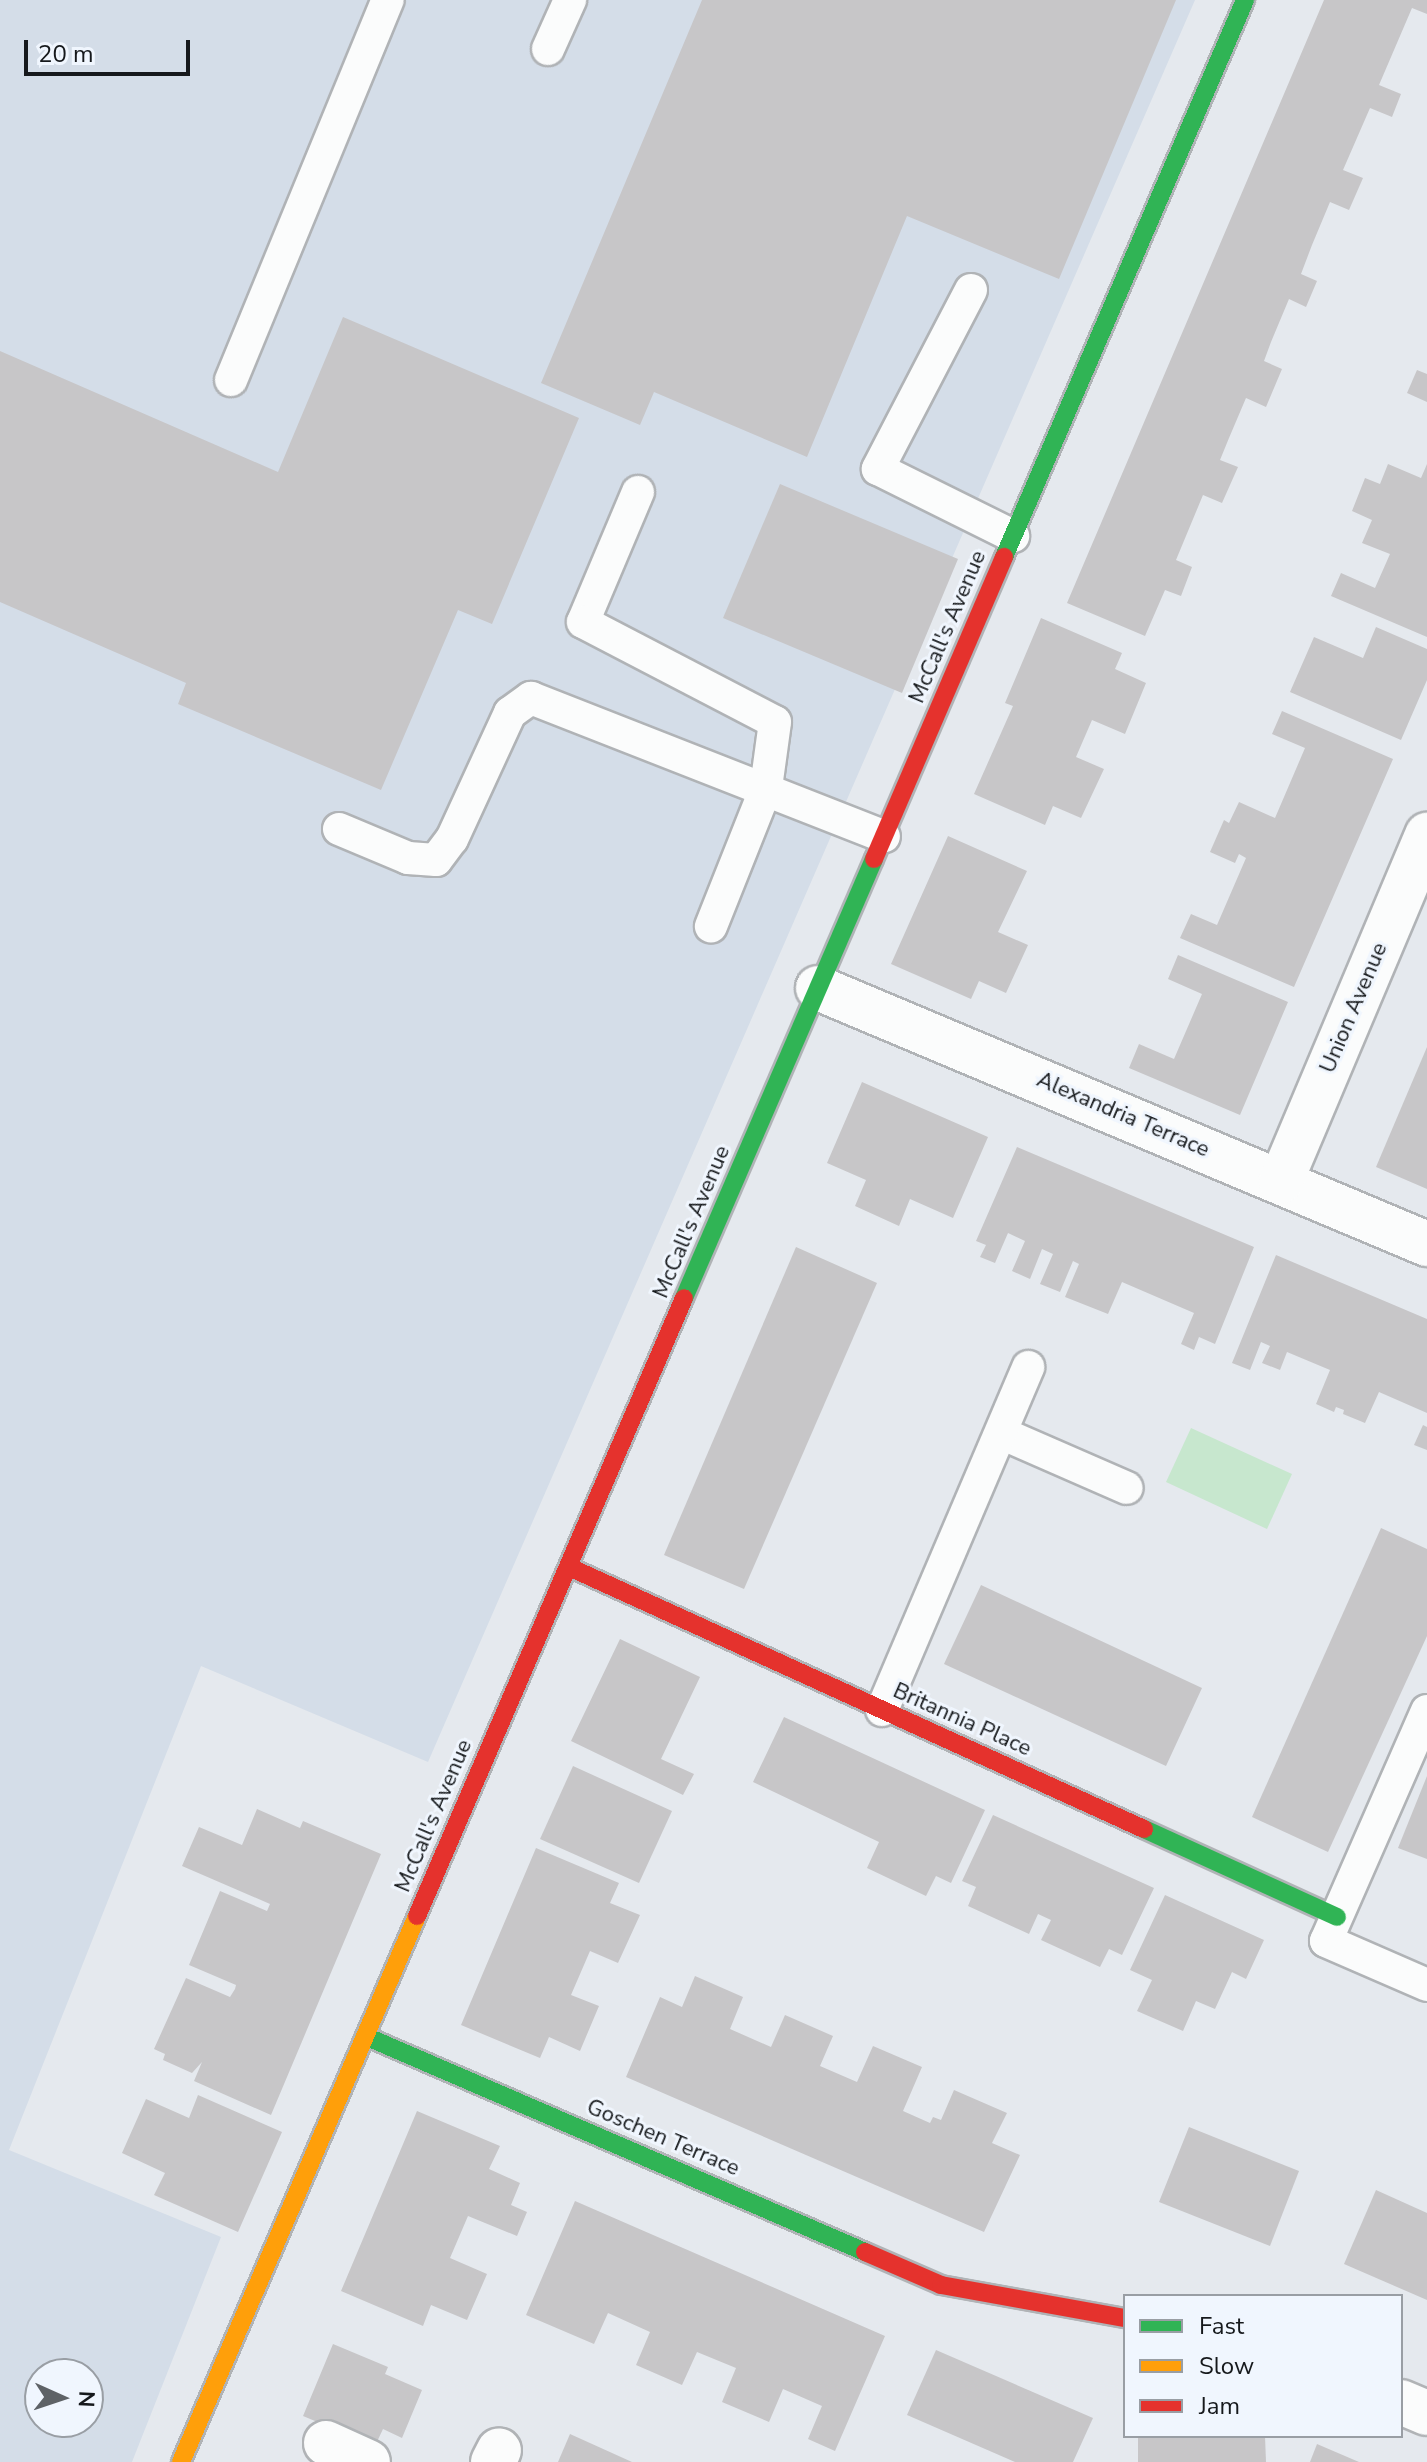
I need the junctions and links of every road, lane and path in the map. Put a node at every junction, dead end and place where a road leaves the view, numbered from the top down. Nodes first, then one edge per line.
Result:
1 (388, 0) edge
2 (570, 0) edge
3 (1245, 0) edge
4 (548, 49) dead end
5 (971, 290) dead end
6 (231, 380) dead end
7 (638, 492) dead end
8 (1013, 536) junction
9 (766, 788) junction
10 (339, 829) dead end
11 (1427, 835) edge
12 (884, 836) junction
13 (711, 926) dead end
14 (818, 988) junction
15 (1281, 1181) junction
16 (1427, 1244) edge
17 (1028, 1367) dead end
18 (1001, 1433) junction
19 (1127, 1488) dead end
20 (569, 1567) junction
21 (882, 1710) junction
22 (1427, 1711) edge
23 (1337, 1917) junction
24 (1427, 1985) edge
25 (365, 2036) junction
26 (1123, 2318) edge
27 (1403, 2403) edge
28 (1427, 2413) edge
29 (326, 2443) dead end
30 (181, 2462) edge
31 (368, 2462) edge

1 - 6 lane
2 - 4 lane
3 - 8 street, McCall's Avenue
5 - 8 lane
7 - 9 lane
8 - 12 street, McCall's Avenue
9 - 10 lane
9 - 12 lane
9 - 13 lane
11 - 15 street, Union Avenue
12 - 14 street, McCall's Avenue
14 - 15 street, Alexandria Terrace
14 - 20 street, McCall's Avenue
15 - 16 street, Alexandria Terrace
17 - 18 lane
18 - 19 lane
18 - 21 lane
20 - 21 street, Britannia Place
20 - 25 street, McCall's Avenue
21 - 23 street, Britannia Place
22 - 23 lane
23 - 24 lane
25 - 26 street, Goschen Terrace
25 - 30 street, McCall's Avenue
27 - 28 street
29 - 31 street

